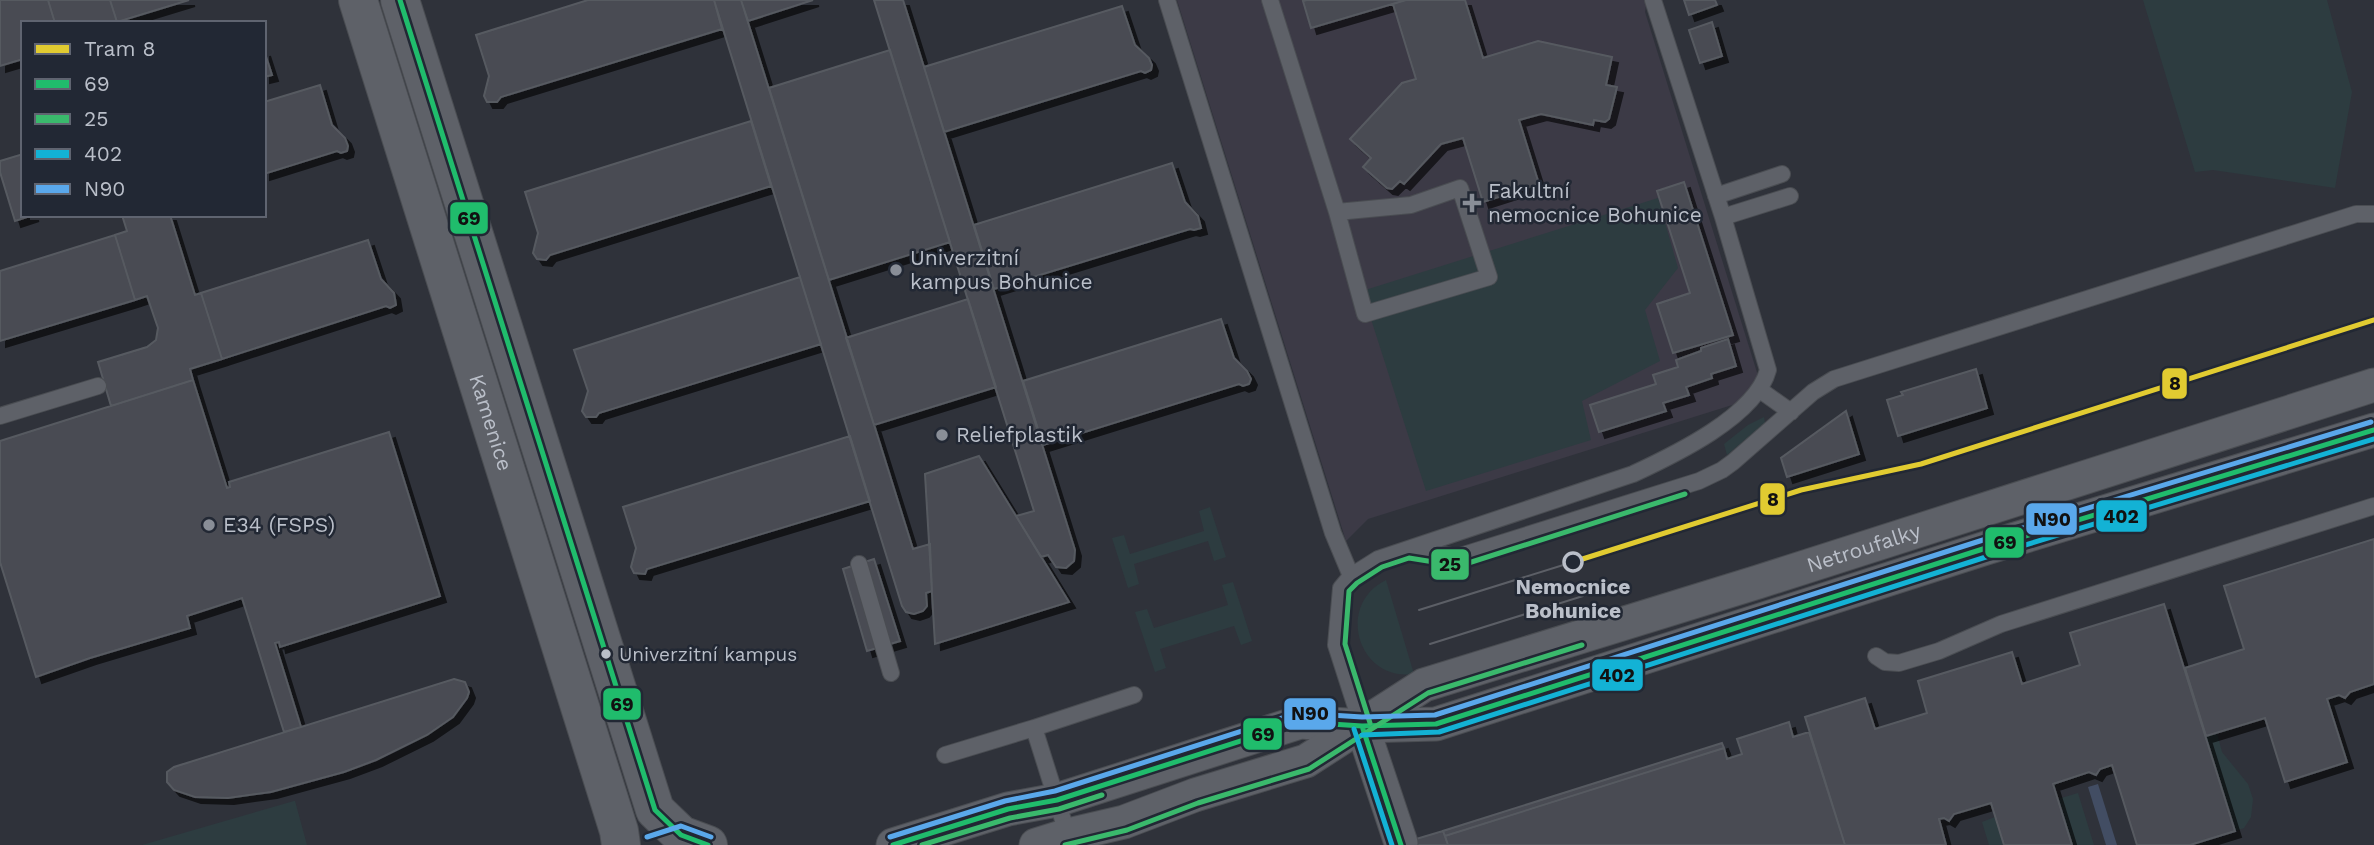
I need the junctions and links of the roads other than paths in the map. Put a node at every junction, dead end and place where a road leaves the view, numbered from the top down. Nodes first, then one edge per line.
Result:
1 (358, 0) edge
2 (400, 0) edge
3 (1167, 0) edge
4 (1270, 0) edge
5 (1653, 0) edge
6 (1782, 174) dead end
7 (1716, 196) junction
8 (1790, 196) dead end
9 (1337, 212) junction
10 (2374, 214) edge
11 (1723, 217) junction
12 (2374, 385) edge
13 (98, 386) dead end
14 (1760, 390) junction
15 (1791, 412) junction
16 (0, 416) edge
17 (2374, 430) edge
18 (2374, 506) edge
19 (1408, 550) junction
20 (859, 564) dead end
21 (1351, 576) junction
22 (1877, 656) dead end
23 (891, 673) dead end
24 (1134, 695) dead end
25 (1362, 726) junction
26 (1034, 728) junction
27 (945, 755) dead end
28 (1057, 800) junction
29 (1069, 840) edge
30 (680, 842) edge
31 (1401, 843) edge
32 (621, 845) edge
33 (893, 845) edge
34 (1036, 845) edge

1 - 32 street, Kamenice
2 - 30 street, Kamenice
3 - 21 lane
4 - 9 lane
5 - 7 lane
6 - 7 lane
7 - 11 lane
8 - 11 lane
9 - 9 lane
10 - 15 lane
11 - 14 lane
12 - 25 street, Netroufalky
13 - 16 lane
14 - 15 lane
14 - 19 lane
15 - 19 lane
17 - 25 street, Netroufalky
18 - 22 lane
19 - 21 lane
20 - 23 lane
21 - 25 lane
24 - 26 lane
25 - 28 street, Netroufalky
25 - 29 street, Netroufalky
25 - 31 street
26 - 27 lane
26 - 28 lane
28 - 29 lane
28 - 33 street, Netroufalky
29 - 34 street, Netroufalky

